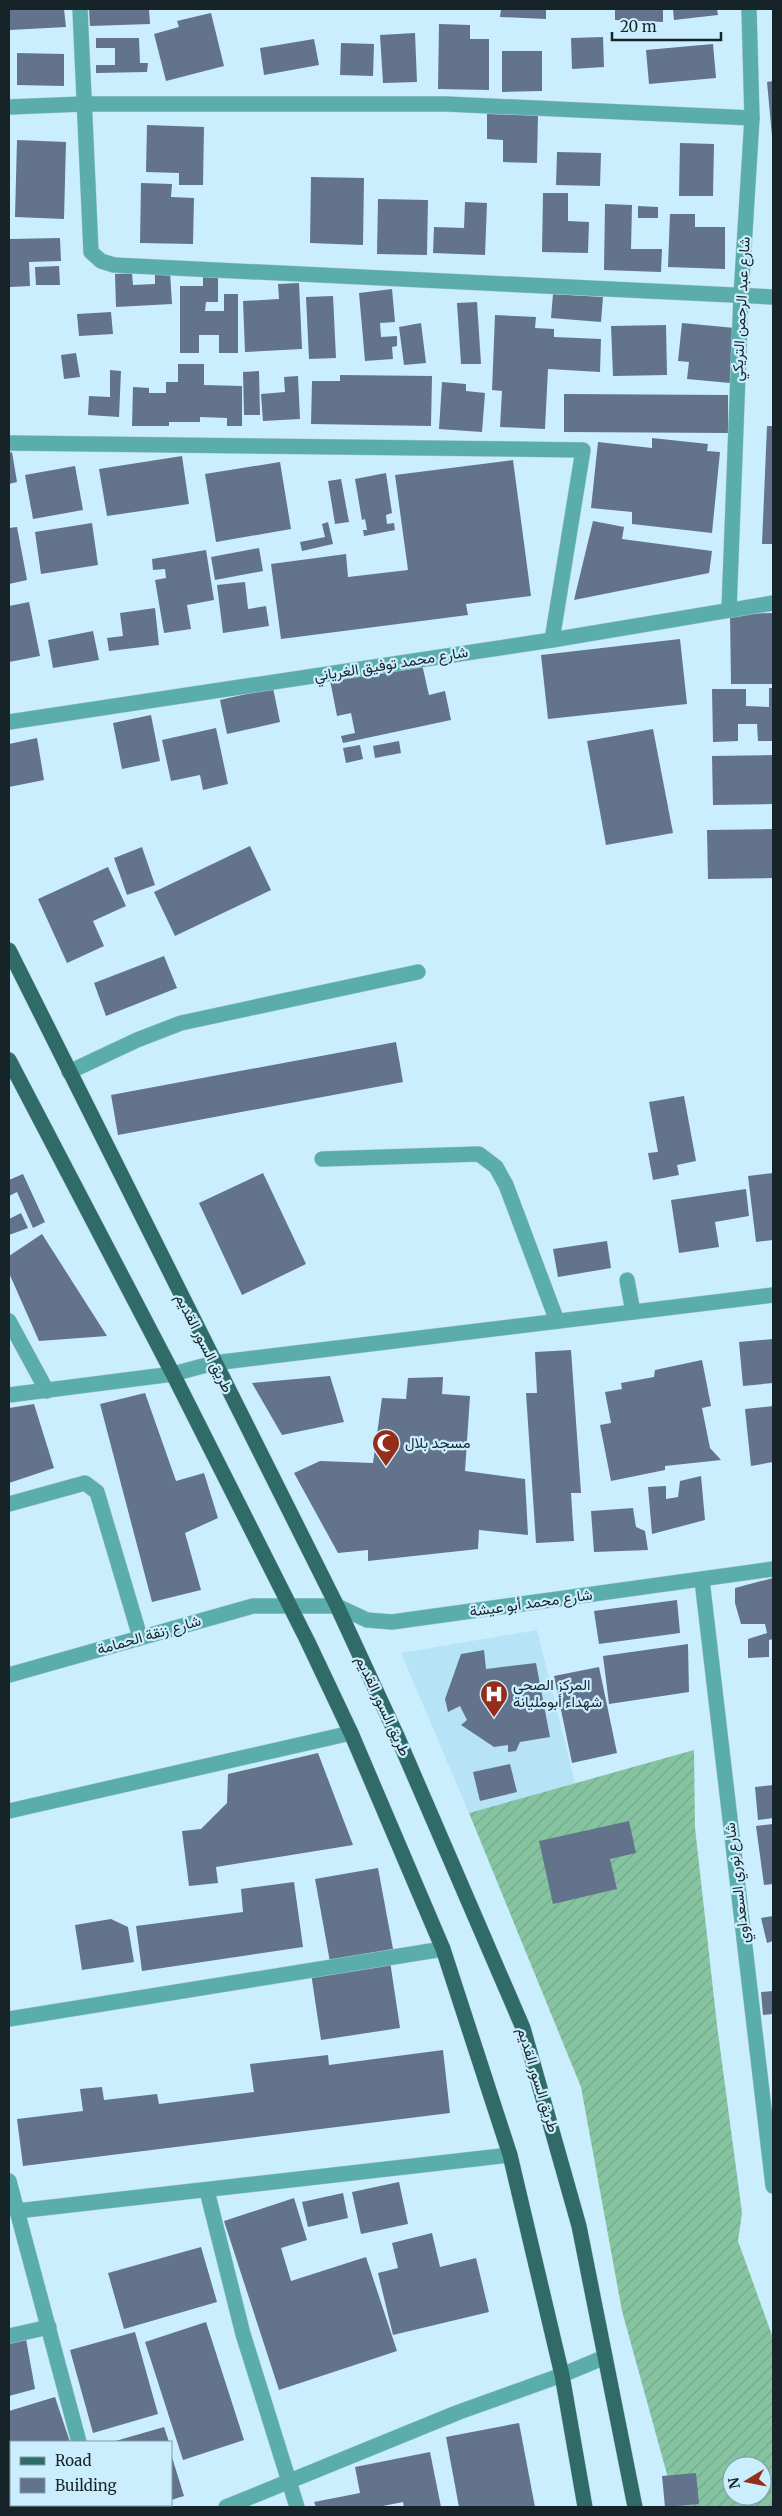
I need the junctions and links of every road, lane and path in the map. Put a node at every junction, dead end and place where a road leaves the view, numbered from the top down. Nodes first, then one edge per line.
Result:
1 (80, 9) edge
2 (749, 9) edge
3 (83, 104) junction
4 (9, 107) edge
5 (752, 118) junction
6 (741, 296) junction
7 (773, 297) edge
8 (9, 443) edge
9 (773, 603) edge
10 (730, 610) junction
11 (552, 640) junction
12 (9, 722) edge
13 (9, 950) edge
14 (418, 972) dead end
15 (9, 1060) edge
16 (69, 1072) junction
17 (322, 1159) dead end
18 (627, 1280) dead end
19 (773, 1295) edge
20 (633, 1312) junction
21 (9, 1321) edge
22 (557, 1321) junction
23 (214, 1363) junction
24 (173, 1374) junction
25 (47, 1392) junction
26 (9, 1395) edge
27 (9, 1504) edge
28 (773, 1569) edge
29 (702, 1580) junction
30 (290, 1605) junction
31 (337, 1606) junction
32 (140, 1637) junction
33 (9, 1675) edge
34 (351, 1733) junction
35 (9, 1811) edge
36 (443, 1949) junction
37 (9, 2019) edge
38 (510, 2154) junction
39 (9, 2181) edge
40 (773, 2186) edge
41 (207, 2191) junction
42 (17, 2211) junction
43 (49, 2327) junction
44 (9, 2336) edge
45 (605, 2357) junction
46 (562, 2375) junction
47 (79, 2441) edge
48 (290, 2481) junction
49 (226, 2507) edge
50 (297, 2507) edge
51 (585, 2507) edge
52 (635, 2507) edge

1 - 3 street
2 - 5 street, شارع عبد الرحمن التريكي
3 - 4 street
3 - 5 street
3 - 6 street
5 - 6 street, شارع عبد الرحمن التريكي
6 - 7 street
6 - 10 street, شارع عبد الرحمن التريكي
8 - 11 street
9 - 10 street, شارع محمد توفيق الغرياني
10 - 11 street, شارع محمد توفيق الغرياني
11 - 12 street, شارع محمد توفيق الغرياني
13 - 16 main road, طريق السور القديم
14 - 16 street
15 - 24 main road
16 - 23 main road, طريق السور القديم
17 - 22 street
18 - 20 street
19 - 20 street
20 - 22 street
21 - 25 street
22 - 23 street
23 - 24 street
23 - 31 main road, طريق السور القديم
24 - 25 street
24 - 30 main road
25 - 26 street
27 - 32 street
28 - 29 street, شارع محمد أبو عيشة
29 - 31 street, شارع محمد أبو عيشة
29 - 40 street, شارع نوري السعداوي
30 - 31 street, شارع محمد أبو عيشة
30 - 32 street, شارع زنقة الحمامة
30 - 34 main road
31 - 45 main road, طريق السور القديم
32 - 33 street, شارع زنقة الحمامة
34 - 35 street
34 - 36 main road
36 - 37 street
36 - 38 main road
38 - 41 street
38 - 46 main road
39 - 42 street
41 - 42 street
41 - 48 street
42 - 43 street
43 - 44 street
43 - 47 street
45 - 46 street
45 - 52 main road, طريق السور القديم
46 - 48 street
46 - 51 main road
48 - 49 street
48 - 50 street

